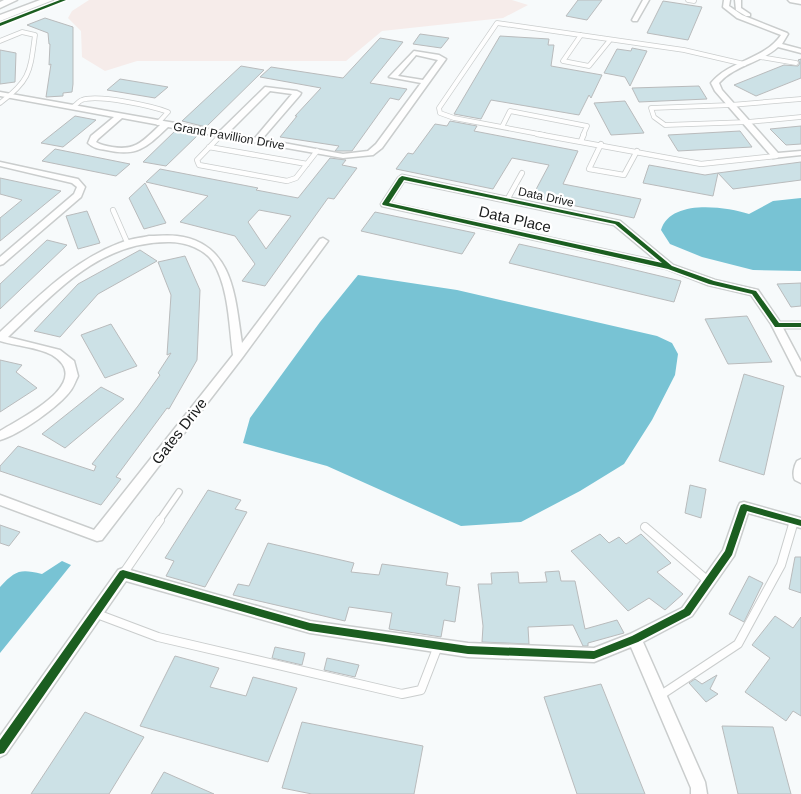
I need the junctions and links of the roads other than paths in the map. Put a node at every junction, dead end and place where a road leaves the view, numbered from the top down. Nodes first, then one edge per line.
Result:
1 (12, 0) edge
2 (48, 0) edge
3 (646, 0) edge
4 (688, 0) edge
5 (727, 0) edge
6 (738, 0) edge
7 (793, 0) edge
8 (694, 1) edge
9 (801, 1) edge
10 (0, 5) edge
11 (0, 18) edge
12 (635, 20) dead end
13 (772, 27) junction
14 (581, 35) junction
15 (0, 40) edge
16 (610, 40) junction
17 (777, 46) junction
18 (801, 51) edge
19 (760, 57) junction
20 (744, 64) junction
21 (796, 64) dead end
22 (425, 82) junction
23 (0, 94) edge
24 (11, 96) junction
25 (801, 99) edge
26 (0, 104) edge
27 (7, 104) dead end
28 (731, 105) junction
29 (73, 107) junction
30 (120, 116) junction
31 (801, 117) edge
32 (748, 122) junction
33 (161, 124) junction
34 (502, 127) junction
35 (222, 134) junction
36 (256, 141) junction
37 (581, 141) junction
38 (601, 144) junction
39 (209, 147) junction
40 (637, 151) junction
41 (317, 152) junction
42 (801, 153) edge
43 (776, 156) junction
44 (0, 164) edge
45 (307, 164) junction
46 (522, 173) dead end
47 (402, 178) joint
48 (507, 200) junction
49 (113, 210) dead end
50 (323, 241) dead end
51 (127, 242) junction
52 (0, 262) edge
53 (670, 267) junction
54 (776, 324) junction
55 (801, 325) edge
56 (0, 338) edge
57 (238, 355) junction
58 (801, 372) edge
59 (0, 436) edge
60 (801, 464) edge
61 (801, 478) edge
62 (179, 492) dead end
63 (0, 500) edge
64 (798, 522) edge
65 (645, 527) dead end
66 (123, 574) junction
67 (708, 582) junction
68 (95, 613) junction
69 (635, 639) junction
70 (438, 646) junction
71 (659, 696) junction
72 (0, 749) edge
73 (699, 794) edge

1 - 10 main road
2 - 11 main road
3 - 12 street
4 - 8 lane
5 - 13 street
6 - 13 street
7 - 9 main road
13 - 17 street
14 - 16 lane
14 - 16 lane
14 - 34 lane
15 - 24 lane
16 - 20 lane
17 - 18 street
17 - 19 street
19 - 20 street
19 - 21 lane
20 - 28 street
22 - 22 street, Grand Pavillion Drive
22 - 41 street, Grand Pavillion Drive
23 - 24 street, Grand Pavillion Drive
24 - 26 lane
24 - 29 street, Grand Pavillion Drive
25 - 28 lane
26 - 27 lane
28 - 32 street
28 - 32 lane
29 - 30 street, Grand Pavillion Drive
29 - 33 lane
30 - 33 street, Grand Pavillion Drive
30 - 33 street
31 - 32 lane
32 - 43 street
33 - 35 street, Grand Pavillion Drive
34 - 37 lane
34 - 37 lane
35 - 36 street, Grand Pavillion Drive
35 - 36 street
35 - 39 lane
36 - 41 street, Grand Pavillion Drive
37 - 38 lane
38 - 40 lane
38 - 40 lane
39 - 45 lane
39 - 45 lane
40 - 43 lane
41 - 45 lane
42 - 43 street
44 - 52 street
46 - 48 lane
47 - 48 street, Data Drive
47 - 53 street, Data Place
48 - 53 street, Data Drive
49 - 51 lane
50 - 57 street, Gates Drive
51 - 56 street
51 - 57 street
53 - 54 street
54 - 55 street
54 - 58 street
56 - 59 street
57 - 63 street, Gates Drive
60 - 61 street
62 - 66 lane
64 - 67 street
64 - 71 lane
65 - 67 lane
66 - 68 street
66 - 70 street
67 - 69 street
68 - 70 lane
68 - 72 street
69 - 70 street
69 - 71 street
71 - 73 street

